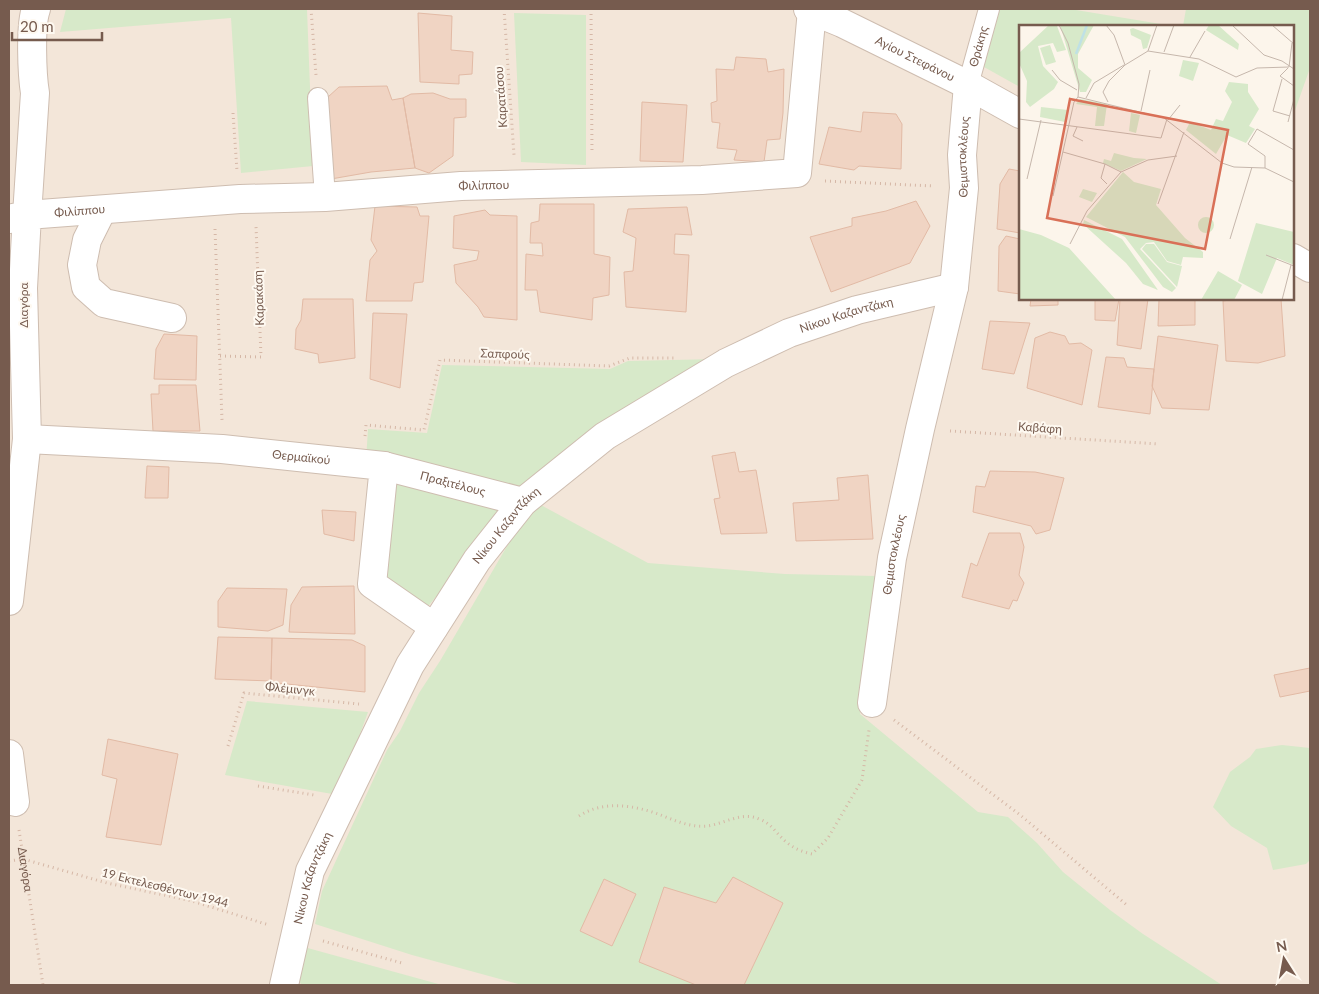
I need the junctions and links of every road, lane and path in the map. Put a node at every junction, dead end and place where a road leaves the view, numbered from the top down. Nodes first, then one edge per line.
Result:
1 (36, 9) edge
2 (311, 9) edge
3 (504, 9) edge
4 (591, 9) edge
5 (989, 9) edge
6 (814, 10) edge
7 (968, 85) junction
8 (318, 98) joint
9 (1019, 113) edge
10 (232, 114) dead end
11 (817, 180) dead end
12 (516, 183) junction
13 (593, 183) junction
14 (964, 188) junction
15 (325, 196) junction
16 (236, 200) junction
17 (102, 210) junction
18 (18, 217) edge
19 (1294, 259) edge
20 (1310, 268) edge
21 (954, 287) junction
22 (172, 318) dead end
23 (220, 356) junction
24 (678, 358) dead end
25 (920, 429) junction
26 (27, 439) junction
27 (1159, 444) dead end
28 (222, 449) junction
29 (373, 465) junction
30 (523, 502) junction
31 (9, 601) edge
32 (434, 627) junction
33 (872, 704) junction
34 (389, 707) junction
35 (228, 746) dead end
36 (9, 754) edge
37 (258, 786) dead end
38 (344, 800) junction
39 (15, 802) joint
40 (579, 816) dead end
41 (9, 860) edge
42 (22, 860) junction
43 (1128, 906) dead end
44 (296, 933) junction
45 (402, 963) dead end
46 (43, 985) edge
47 (284, 985) edge

1 - 18 street, Διαγόρα
2 - 8 path
3 - 12 path, Καρατάσου
4 - 13 path
5 - 7 street, Θράκης
6 - 7 street, Αγίου Στεφάνου
6 - 13 street, Φιλίππου
7 - 9 street, Αγίου Στεφάνου
7 - 14 street, Θεμιστοκλέους
8 - 15 street
10 - 16 path, Καρακάση
11 - 14 path
12 - 13 street, Φιλίππου
12 - 15 street, Φιλίππου
14 - 21 street, Θεμιστοκλέους
15 - 16 street, Φιλίππου
16 - 17 street, Φιλίππου
16 - 23 path, Καρακάση
16 - 23 path, Καρακάση
17 - 18 street, Φιλίππου
17 - 22 street
18 - 26 street, Διαγόρα
19 - 20 street
21 - 25 street, Θεμιστοκλέους
21 - 30 street, Νίκου Καζαντζάκη
23 - 28 path, Καρακάση
24 - 29 path, Σαπφούς
25 - 27 path, Καβάφη
25 - 33 street, Θεμιστοκλέους
26 - 28 street, Θερμαϊκού
26 - 31 street, Διαγόρα
28 - 29 street, Θερμαϊκού
29 - 30 street, Πραξιτέλους
29 - 32 street
30 - 32 street, Νίκου Καζαντζάκη
32 - 34 street, Νίκου Καζαντζάκη
33 - 40 path
33 - 43 path
34 - 35 path, Φλέμινγκ
34 - 38 street, Νίκου Καζαντζάκη
36 - 39 street
37 - 38 path
38 - 44 street, Νίκου Καζαντζάκη
39 - 42 path, Διαγόρα
41 - 42 path, 19 Εκτελεσθέντων 1944
42 - 44 path, 19 Εκτελεσθέντων 1944
42 - 46 path, Διαγόρα
44 - 45 path, 19 Εκτελεσθέντων 1944
44 - 47 street, Νίκου Καζαντζάκη

